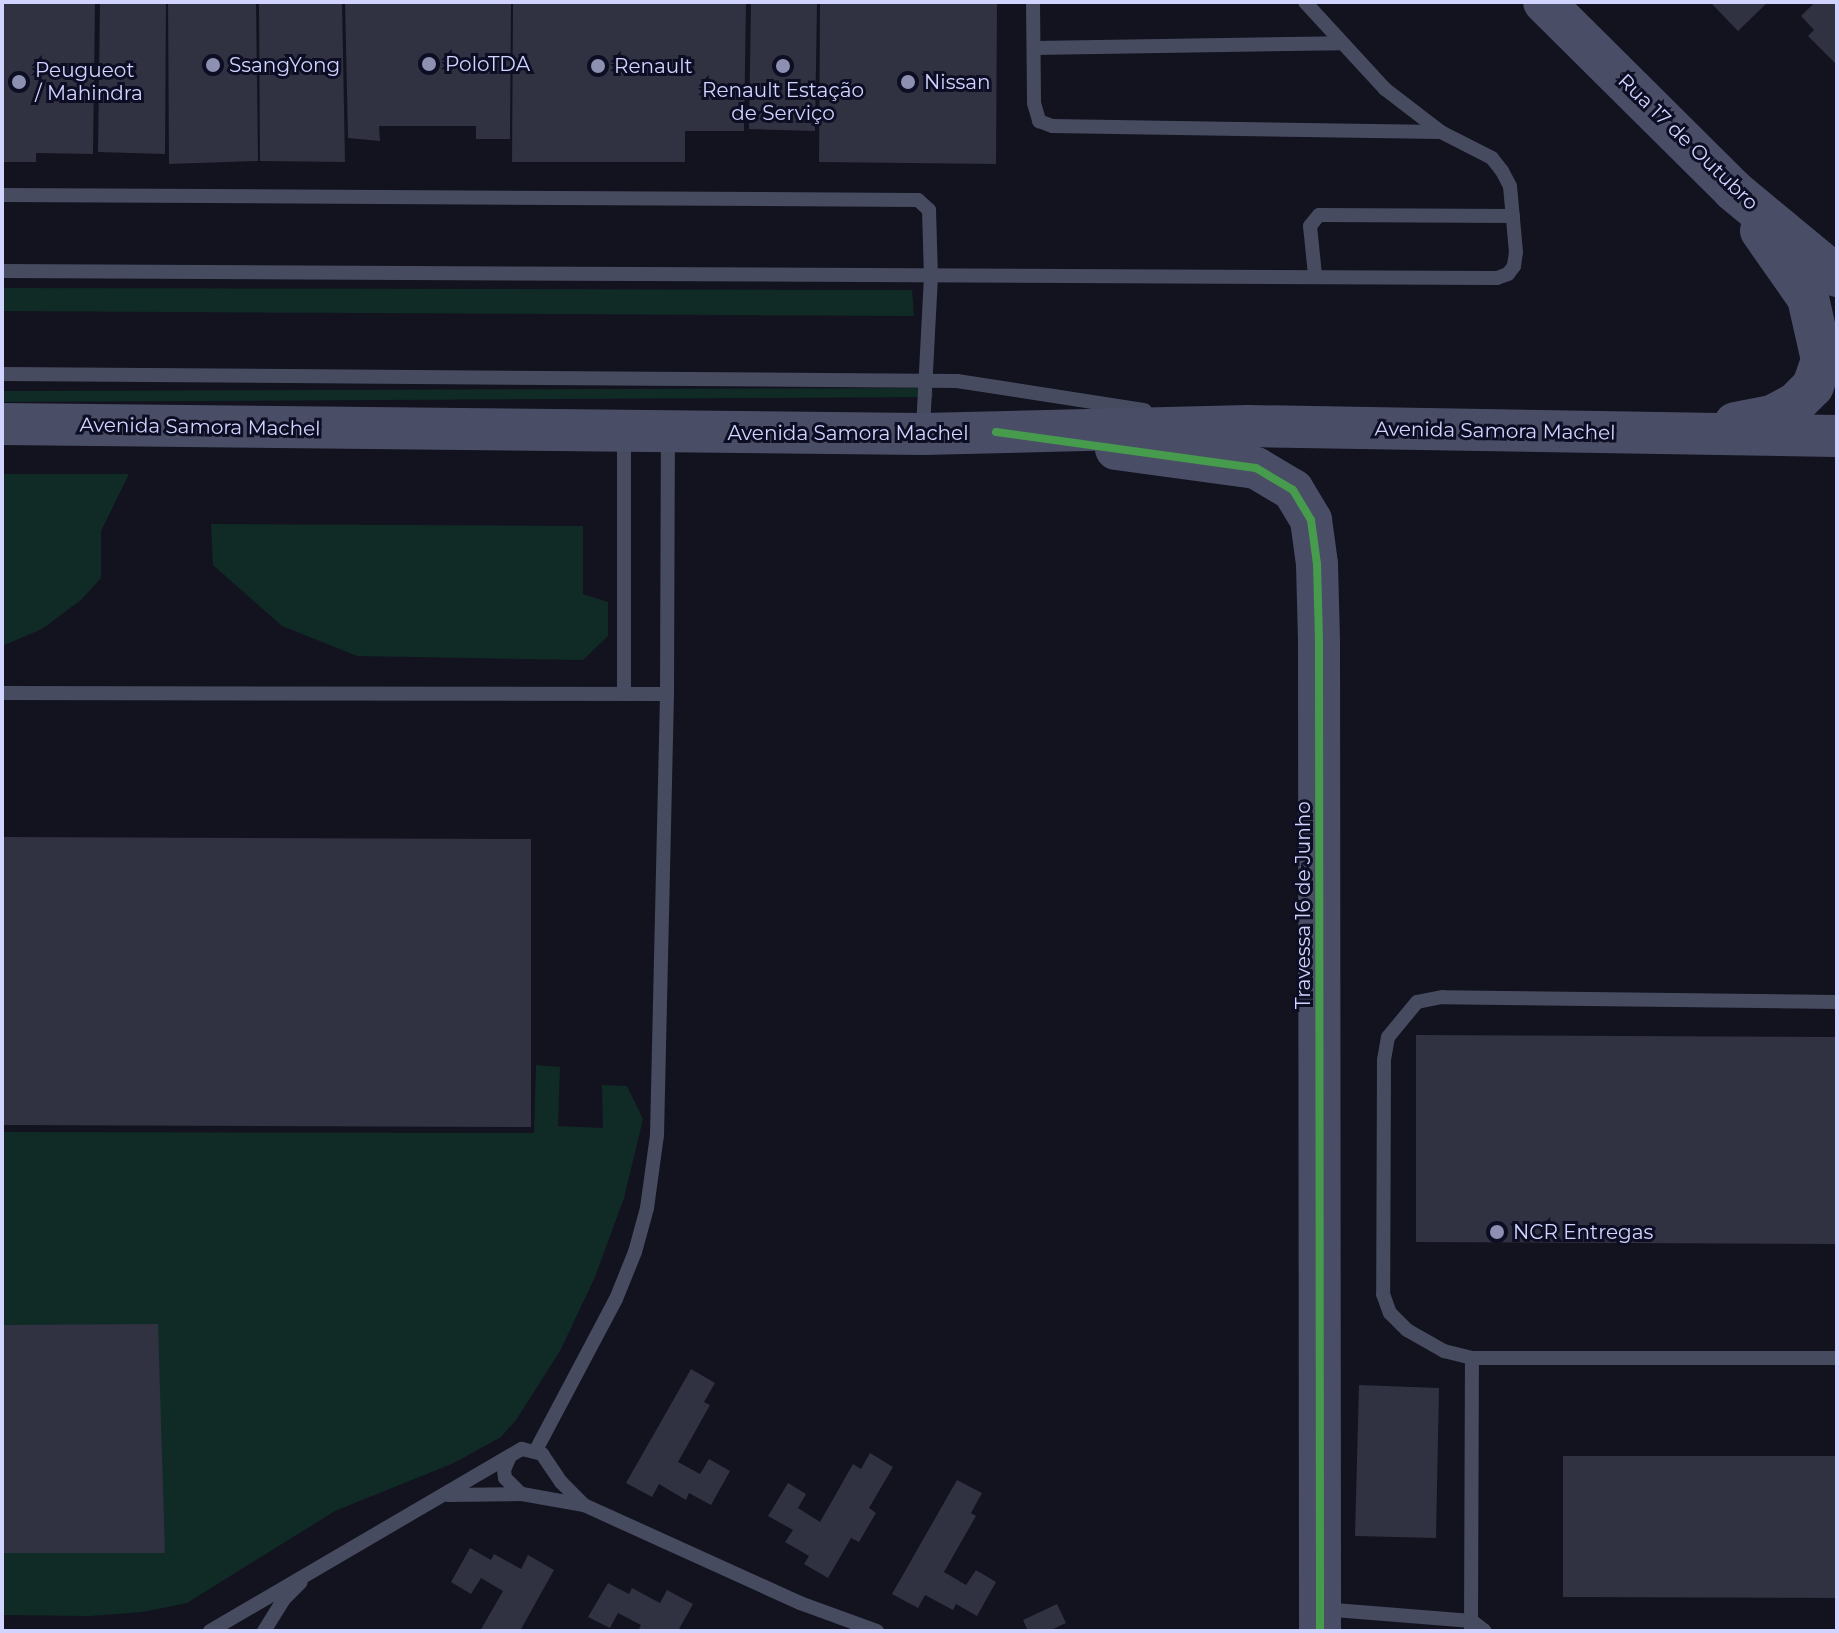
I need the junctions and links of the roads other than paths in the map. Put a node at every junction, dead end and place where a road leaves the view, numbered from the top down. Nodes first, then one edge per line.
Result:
1 (1033, 2) edge
2 (1305, 2) edge
3 (1544, 2) edge
4 (1342, 43) junction
5 (1034, 48) junction
6 (1441, 132) junction
7 (1733, 190) junction
8 (2, 195) edge
9 (1513, 216) junction
10 (2, 271) edge
11 (1315, 275) junction
12 (931, 276) junction
13 (1837, 276) edge
14 (2, 374) edge
15 (925, 380) junction
16 (2, 424) edge
17 (1248, 426) junction
18 (668, 432) junction
19 (996, 432) junction
20 (624, 433) junction
21 (923, 434) junction
22 (1675, 434) junction
23 (1837, 436) edge
24 (2, 693) edge
25 (624, 694) junction
26 (667, 694) junction
27 (1837, 1002) edge
28 (1472, 1358) junction
29 (1837, 1358) edge
30 (536, 1450) junction
31 (510, 1456) junction
32 (549, 1464) junction
33 (526, 1494) junction
34 (448, 1495) junction
35 (584, 1505) junction
36 (310, 1573) junction
37 (1320, 1620) edge
38 (1472, 1626) edge
39 (210, 1631) edge
40 (264, 1631) edge
41 (877, 1631) edge
42 (1485, 1631) edge

1 - 5 lane
2 - 4 lane
3 - 7 main road, Rua 17 de Outubro
4 - 5 lane
4 - 6 lane
5 - 6 lane
6 - 9 lane
7 - 13 main road, Rua 17 de Outubro
7 - 22 main road
8 - 12 lane
9 - 11 lane
9 - 11 lane
10 - 12 lane
11 - 12 lane
12 - 15 lane
14 - 15 lane
15 - 17 lane
15 - 21 lane
16 - 20 main road, Avenida Samora Machel
17 - 19 main road, Avenida Samora Machel
17 - 22 main road, Avenida Samora Machel
18 - 20 main road, Avenida Samora Machel
18 - 21 main road, Avenida Samora Machel
18 - 26 lane
19 - 21 main road, Avenida Samora Machel
19 - 37 main road, Travessa 16 de Junho
20 - 25 lane
22 - 23 main road, Avenida Samora Machel
24 - 25 lane
25 - 26 lane
26 - 30 lane
27 - 28 lane
28 - 29 lane
28 - 38 lane
30 - 31 lane
30 - 32 lane
31 - 33 lane
31 - 34 lane
32 - 33 lane
32 - 35 lane
33 - 34 lane
33 - 35 lane
34 - 36 lane
35 - 41 lane
36 - 39 lane
36 - 40 lane
37 - 38 lane
38 - 42 lane

